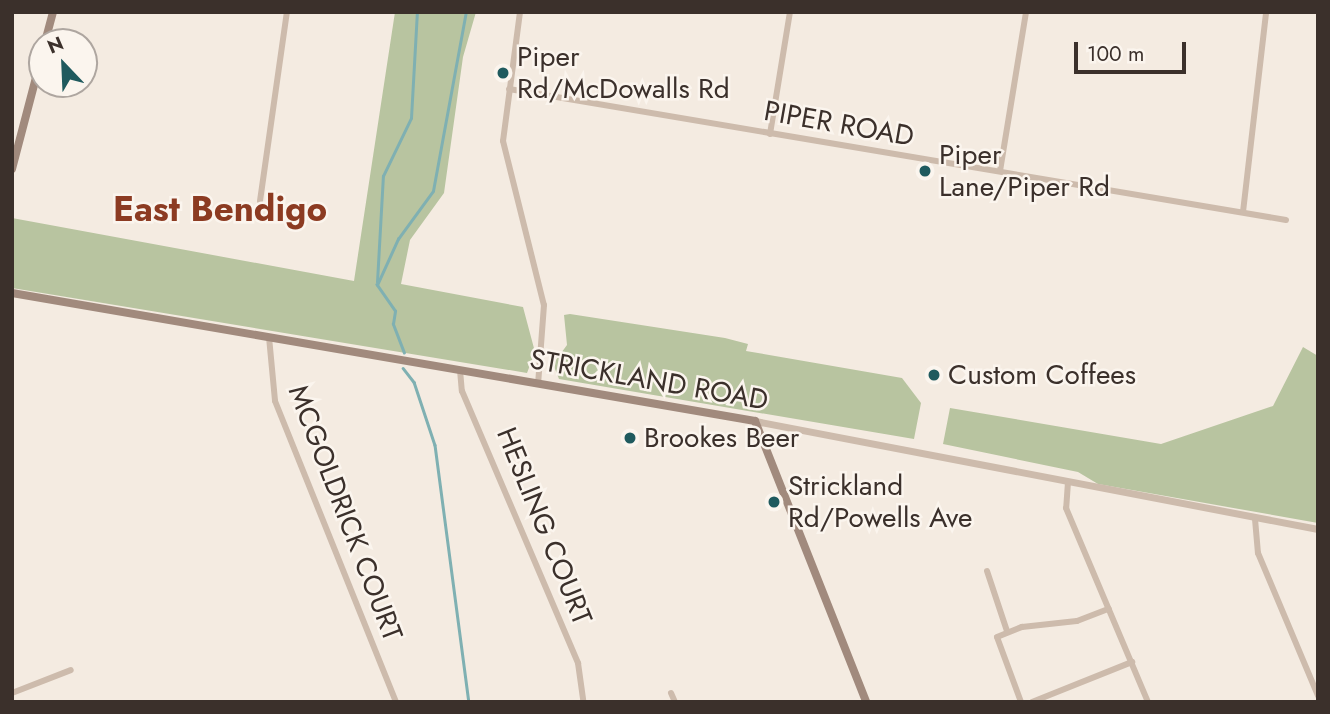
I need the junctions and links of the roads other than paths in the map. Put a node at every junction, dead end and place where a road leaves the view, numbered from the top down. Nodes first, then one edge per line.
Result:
1 (287, 12) edge
2 (520, 12) edge
3 (790, 12) edge
4 (1026, 12) edge
5 (1266, 12) edge
6 (509, 89) junction
7 (31, 98) edge
8 (770, 134) junction
9 (12, 169) edge
10 (1000, 171) junction
11 (260, 201) dead end
12 (1243, 212) junction
13 (1286, 220) dead end
14 (12, 293) edge
15 (269, 337) junction
16 (460, 370) junction
17 (538, 384) junction
18 (755, 421) junction
19 (1068, 482) junction
20 (1255, 519) junction
21 (1318, 529) edge
22 (987, 571) dead end
23 (1109, 609) junction
24 (1007, 631) junction
25 (1132, 662) junction
26 (71, 670) dead end
27 (12, 693) edge
28 (671, 693) dead end
29 (1318, 696) edge
30 (583, 700) edge
31 (396, 702) edge
32 (675, 702) edge
33 (866, 702) edge
34 (1021, 702) edge
35 (1032, 702) edge
36 (1148, 702) edge

1 - 11 street
2 - 6 street
3 - 8 street
4 - 10 street
5 - 12 street
6 - 8 street, PIPER ROAD
6 - 17 street
7 - 9 main road
8 - 10 street, PIPER ROAD
10 - 12 street, PIPER ROAD
12 - 13 street, PIPER ROAD
14 - 15 main road, STRICKLAND ROAD
15 - 16 main road, STRICKLAND ROAD
15 - 31 street, MCGOLDRICK COURT
16 - 17 main road, STRICKLAND ROAD
16 - 30 street, HESLING COURT
17 - 18 main road, STRICKLAND ROAD
18 - 19 street, STRICKLAND ROAD
18 - 33 main road
19 - 20 street, STRICKLAND ROAD
19 - 23 street
20 - 21 street, STRICKLAND ROAD
20 - 29 street
22 - 24 street
23 - 24 street
23 - 25 street
24 - 34 street
25 - 35 street
25 - 36 street
26 - 27 street
28 - 32 street

